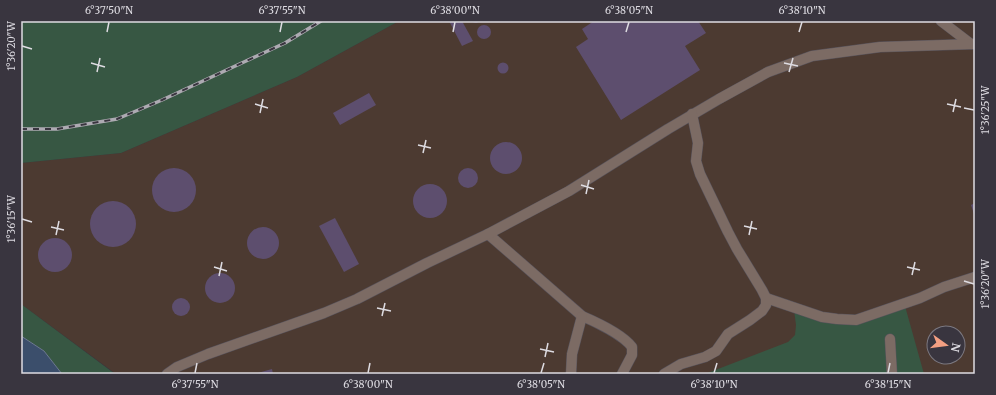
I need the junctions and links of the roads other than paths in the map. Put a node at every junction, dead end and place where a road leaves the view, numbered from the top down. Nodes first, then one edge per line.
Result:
1 (941, 21) edge
2 (973, 44) edge
3 (692, 114) junction
4 (488, 234) junction
5 (975, 277) edge
6 (766, 298) junction
7 (582, 316) junction
8 (890, 339) dead end
9 (166, 374) edge
10 (571, 374) edge
11 (622, 374) edge
12 (664, 374) edge
13 (892, 374) edge

1 - 2 street
2 - 3 street
3 - 4 street
3 - 6 street
4 - 7 street
4 - 9 street
5 - 6 street
6 - 12 street
7 - 10 street
7 - 11 street
8 - 13 street

